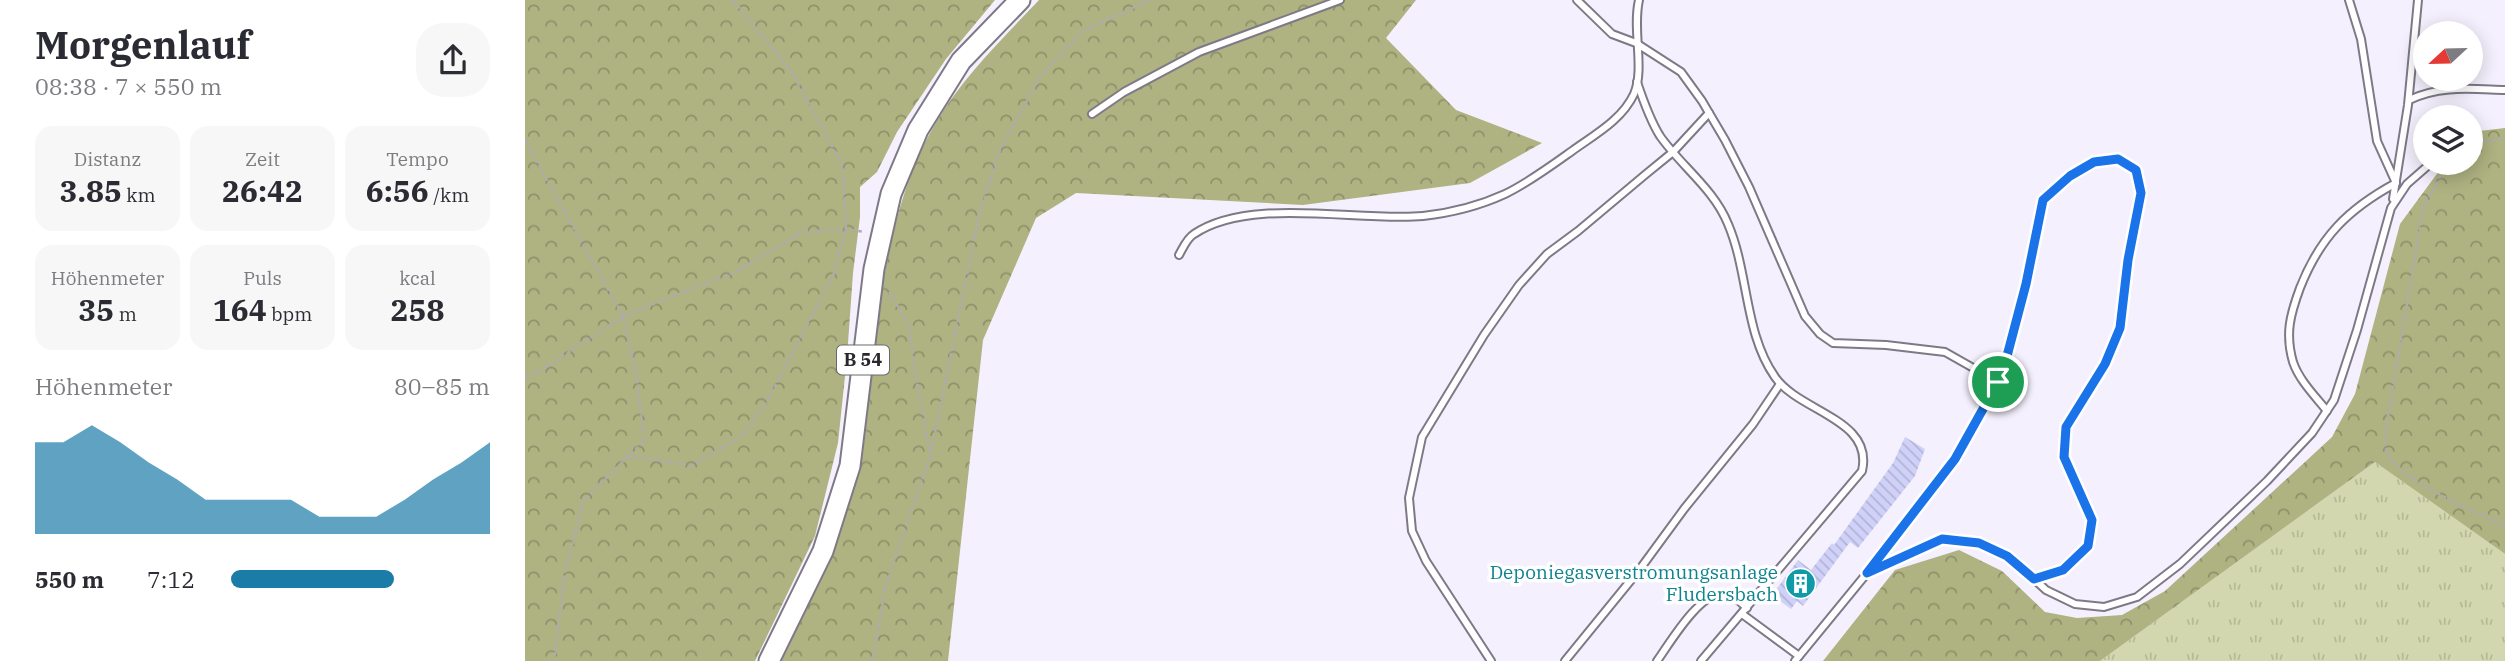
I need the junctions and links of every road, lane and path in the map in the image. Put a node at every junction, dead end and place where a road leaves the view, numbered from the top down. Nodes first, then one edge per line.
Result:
1 (733, 0) edge
2 (1020, 0) edge
3 (1149, 0) edge
4 (1339, 0) edge
5 (1577, 0) edge
6 (1639, 0) edge
7 (2349, 0) edge
8 (2418, 0) edge
9 (1636, 43) junction
10 (1637, 82) junction
11 (2505, 90) edge
12 (2409, 100) junction
13 (1709, 113) junction
14 (1092, 114) dead end
15 (2505, 138) edge
16 (525, 141) edge
17 (2483, 143) edge
18 (1672, 152) junction
19 (2417, 175) edge
20 (2441, 175) edge
21 (2396, 183) junction
22 (2391, 208) junction
23 (846, 229) junction
24 (1179, 255) dead end
25 (888, 291) dead end
26 (623, 316) junction
27 (525, 378) edge
28 (1998, 382) junction
29 (1780, 384) junction
30 (2327, 411) junction
31 (627, 456) junction
32 (930, 457) junction
33 (2505, 526) edge
34 (1867, 573) junction
35 (2034, 579) junction
36 (1747, 608) junction
37 (1742, 614) junction
38 (1797, 659) edge
39 (554, 661) edge
40 (769, 661) edge
41 (873, 661) edge
42 (1491, 661) edge
43 (1565, 661) edge
44 (1657, 661) edge
45 (1701, 661) edge

1 - 23 path
2 - 40 main road, B 54
3 - 32 path
4 - 14 lane
5 - 9 lane
6 - 9 lane
7 - 21 lane
8 - 12 lane
9 - 10 lane
9 - 13 lane
10 - 18 lane
10 - 24 lane
11 - 12 lane
12 - 21 lane
13 - 18 lane
13 - 28 lane
15 - 17 path
16 - 26 path
18 - 29 lane
18 - 42 lane
19 - 22 lane
20 - 33 path
21 - 22 lane
21 - 30 lane
22 - 30 lane
23 - 26 path
23 - 31 path
25 - 32 path
26 - 27 path
26 - 31 path
28 - 34 lane
28 - 35 lane
29 - 36 lane
29 - 43 lane
30 - 35 lane
31 - 39 path
32 - 41 path
34 - 35 lane
34 - 38 lane
36 - 37 lane
36 - 44 lane
37 - 38 lane
37 - 45 lane

